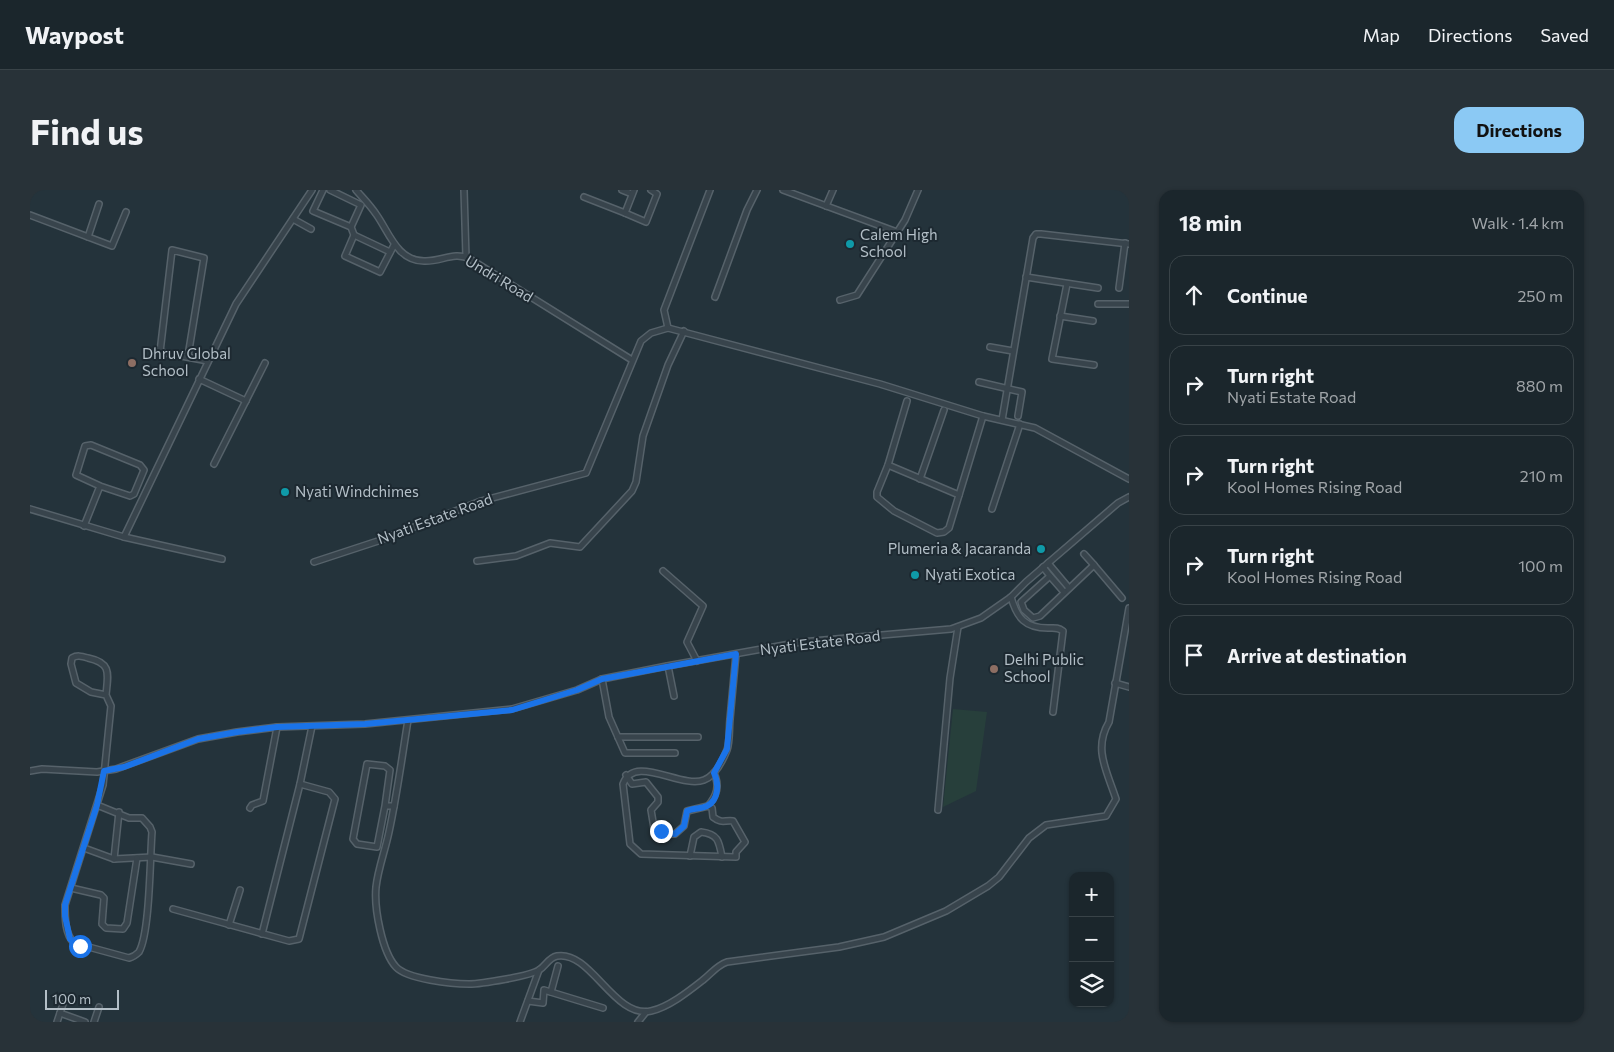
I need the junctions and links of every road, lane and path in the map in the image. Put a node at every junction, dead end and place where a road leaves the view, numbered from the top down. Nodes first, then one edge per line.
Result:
1 (312, 190) edge
2 (323, 190) edge
3 (330, 190) edge
4 (356, 190) edge
5 (464, 190) edge
6 (622, 190) edge
7 (651, 190) edge
8 (710, 190) edge
9 (757, 190) edge
10 (783, 190) edge
11 (833, 190) edge
12 (918, 190) edge
13 (342, 192) edge
14 (633, 192) edge
15 (584, 197) dead end
16 (99, 204) dead end
17 (826, 206) junction
18 (126, 212) dead end
19 (625, 213) junction
20 (30, 215) edge
21 (293, 219) junction
22 (352, 227) junction
23 (311, 229) dead end
24 (897, 232) junction
25 (354, 235) junction
26 (88, 237) junction
27 (1127, 244) edge
28 (394, 246) junction
29 (390, 252) junction
30 (466, 257) junction
31 (1026, 277) junction
32 (1067, 284) junction
33 (1098, 288) dead end
34 (1119, 288) dead end
35 (715, 297) dead end
36 (840, 300) dead end
37 (1098, 304) dead end
38 (1129, 304) edge
39 (1060, 316) junction
40 (1093, 321) dead end
41 (668, 328) junction
42 (684, 331) junction
43 (990, 347) dead end
44 (1013, 351) junction
45 (188, 356) junction
46 (632, 360) junction
47 (208, 361) junction
48 (265, 363) dead end
49 (1094, 365) dead end
50 (199, 379) junction
51 (979, 382) dead end
52 (1006, 388) junction
53 (246, 401) junction
54 (907, 401) dead end
55 (944, 410) dead end
56 (983, 416) junction
57 (1018, 416) dead end
58 (1002, 420) junction
59 (1020, 424) junction
60 (214, 464) dead end
61 (888, 465) junction
62 (920, 479) junction
63 (1129, 479) edge
64 (100, 486) junction
65 (959, 495) junction
66 (1129, 496) edge
67 (30, 509) edge
68 (992, 509) dead end
69 (84, 526) junction
70 (124, 537) junction
71 (1084, 554) dead end
72 (222, 559) dead end
73 (314, 562) dead end
74 (477, 562) dead end
75 (1046, 565) junction
76 (1094, 565) junction
77 (662, 571) dead end
78 (1050, 576) junction
79 (1066, 590) junction
80 (1012, 598) junction
81 (1122, 598) dead end
82 (1129, 609) edge
83 (958, 627) junction
84 (1126, 640) edge
85 (736, 654) junction
86 (697, 660) junction
87 (668, 666) junction
88 (602, 679) junction
89 (1115, 683) junction
90 (1129, 687) edge
91 (106, 695) junction
92 (674, 696) dead end
93 (1053, 712) dead end
94 (408, 720) junction
95 (312, 726) junction
96 (277, 727) junction
97 (618, 737) junction
98 (698, 737) dead end
99 (675, 753) dead end
100 (30, 771) edge
101 (104, 771) junction
102 (714, 773) junction
103 (626, 775) junction
104 (300, 784) junction
105 (97, 805) junction
106 (386, 806) junction
107 (394, 806) junction
108 (708, 806) junction
109 (250, 808) dead end
110 (938, 810) dead end
111 (119, 812) junction
112 (84, 848) junction
113 (690, 856) junction
114 (722, 856) junction
115 (150, 857) junction
116 (138, 858) junction
117 (114, 859) junction
118 (191, 864) dead end
119 (71, 888) junction
120 (240, 890) dead end
121 (173, 909) dead end
122 (229, 925) junction
123 (262, 934) junction
124 (558, 966) dead end
125 (539, 970) junction
126 (551, 992) junction
127 (528, 1001) junction
128 (63, 1004) dead end
129 (99, 1007) dead end
130 (603, 1008) dead end
131 (646, 1012) junction
132 (60, 1013) junction
133 (57, 1022) edge
134 (85, 1022) edge
135 (94, 1022) edge
136 (520, 1022) edge
137 (638, 1022) edge

1 - 21 street
2 - 22 street
3 - 13 street
4 - 28 street, Undri Road
5 - 30 street
6 - 14 street
7 - 19 street
8 - 41 street
9 - 35 street
10 - 17 street
11 - 17 street
12 - 24 street
13 - 22 street
14 - 19 street
15 - 19 street
16 - 26 street
17 - 24 street
18 - 26 street
20 - 26 street
21 - 23 street
21 - 47 street
22 - 25 street
24 - 36 street
25 - 29 street
25 - 29 street
27 - 31 street
27 - 34 street
28 - 29 street
28 - 30 street, Undri Road
30 - 46 street, Undri Road
31 - 32 street
31 - 44 street
32 - 33 street
32 - 39 street
37 - 38 street
39 - 40 street
39 - 49 street
41 - 42 street
41 - 46 street, Nyati Estate Road
42 - 56 street
42 - 74 street
43 - 44 street
44 - 52 street
45 - 45 street
45 - 47 street
46 - 73 street, Nyati Estate Road
47 - 50 street
48 - 53 street
50 - 53 street
50 - 70 street
51 - 52 street
52 - 57 street
52 - 58 street
53 - 60 street
54 - 61 street
55 - 62 street
56 - 58 street
56 - 65 street
58 - 59 street
59 - 63 street
59 - 68 street
61 - 62 street
61 - 65 street
62 - 65 street
64 - 64 street
64 - 69 street
66 - 75 street, Nyati Estate Road
67 - 69 street
69 - 70 street
70 - 72 street
71 - 76 street
75 - 78 street
75 - 79 street
75 - 80 street, Nyati Estate Road
76 - 79 street
76 - 81 street
77 - 86 street
78 - 79 street
78 - 79 street
80 - 83 street, Nyati Estate Road
80 - 93 street
82 - 84 street
83 - 85 street, Nyati Estate Road
83 - 110 street
84 - 89 street
85 - 86 street, Nyati Estate Road
85 - 102 street
86 - 87 street, Nyati Estate Road
87 - 88 street, Nyati Estate Road
87 - 92 street
88 - 94 street, Nyati Estate Road
88 - 97 street
89 - 90 street
89 - 131 street
91 - 91 street
91 - 101 street
94 - 95 street, Nyati Estate Road
94 - 107 street
95 - 96 street, Nyati Estate Road
95 - 104 street
96 - 101 street, Nyati Estate Road
96 - 109 street
97 - 98 street
97 - 99 street
100 - 101 street, Nyati Estate Road
101 - 105 street
102 - 103 street
102 - 108 street
103 - 108 street
103 - 113 street
104 - 123 street
104 - 123 street
105 - 111 street
105 - 112 street
106 - 106 street
106 - 107 street
107 - 125 street
108 - 114 street
111 - 115 street
111 - 117 street
112 - 117 street
112 - 119 street
113 - 114 street
113 - 114 street
115 - 116 street
115 - 118 street
115 - 119 street
116 - 117 street
116 - 119 street
120 - 122 street
121 - 122 street
122 - 123 street
124 - 126 street
125 - 127 street
125 - 131 street
126 - 127 street
126 - 130 street
127 - 136 street
128 - 132 street
129 - 135 street
131 - 137 street
132 - 133 street
132 - 134 street

